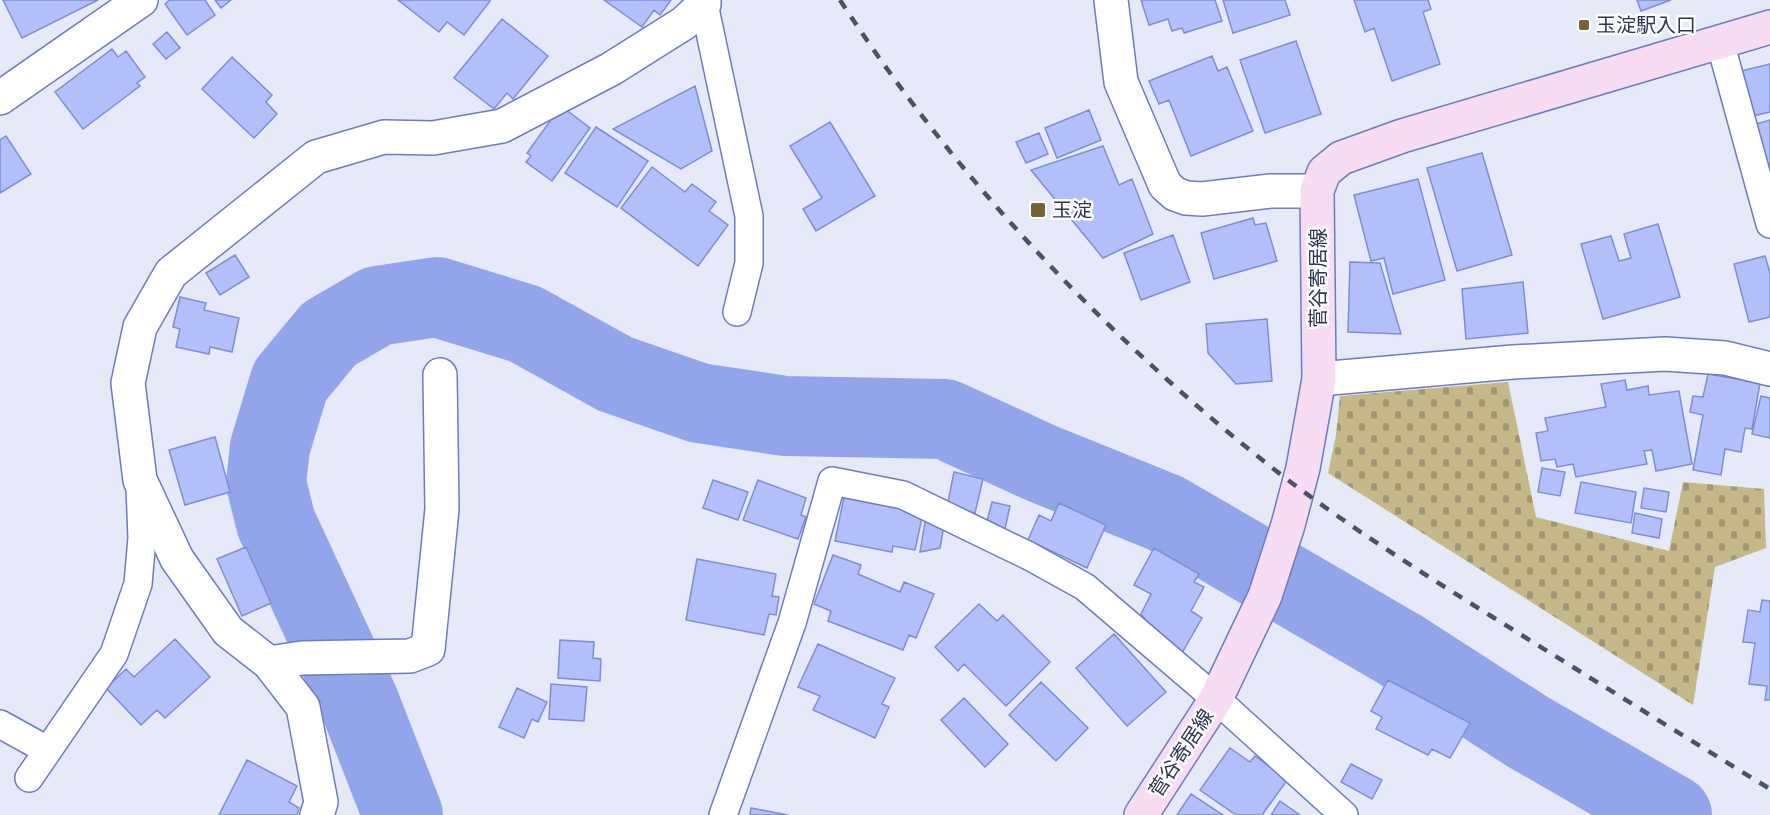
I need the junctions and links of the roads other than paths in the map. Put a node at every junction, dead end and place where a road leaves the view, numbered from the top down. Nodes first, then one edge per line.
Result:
1 (141, 0) edge
2 (1111, 0) edge
3 (704, 2) edge
4 (1770, 27) edge
5 (1720, 42) junction
6 (0, 98) edge
7 (1317, 191) junction
8 (1770, 225) edge
9 (737, 312) dead end
10 (1770, 369) edge
11 (440, 375) dead end
12 (1318, 379) junction
13 (140, 480) junction
14 (269, 663) junction
15 (1216, 699) junction
16 (0, 724) edge
17 (47, 750) junction
18 (29, 778) dead end
19 (317, 815) edge
20 (723, 815) edge
21 (1141, 815) edge
22 (1344, 815) edge

1 - 6 street
2 - 7 street
3 - 9 lane
3 - 13 street
4 - 5 main road
5 - 7 main road
5 - 8 lane
7 - 12 main road, 菅谷寄居線
10 - 12 street
11 - 14 street
12 - 15 main road, 菅谷寄居線
13 - 14 street
13 - 17 lane
14 - 19 street
15 - 20 lane
15 - 21 main road, 菅谷寄居線
15 - 22 lane
16 - 17 lane
17 - 18 lane

